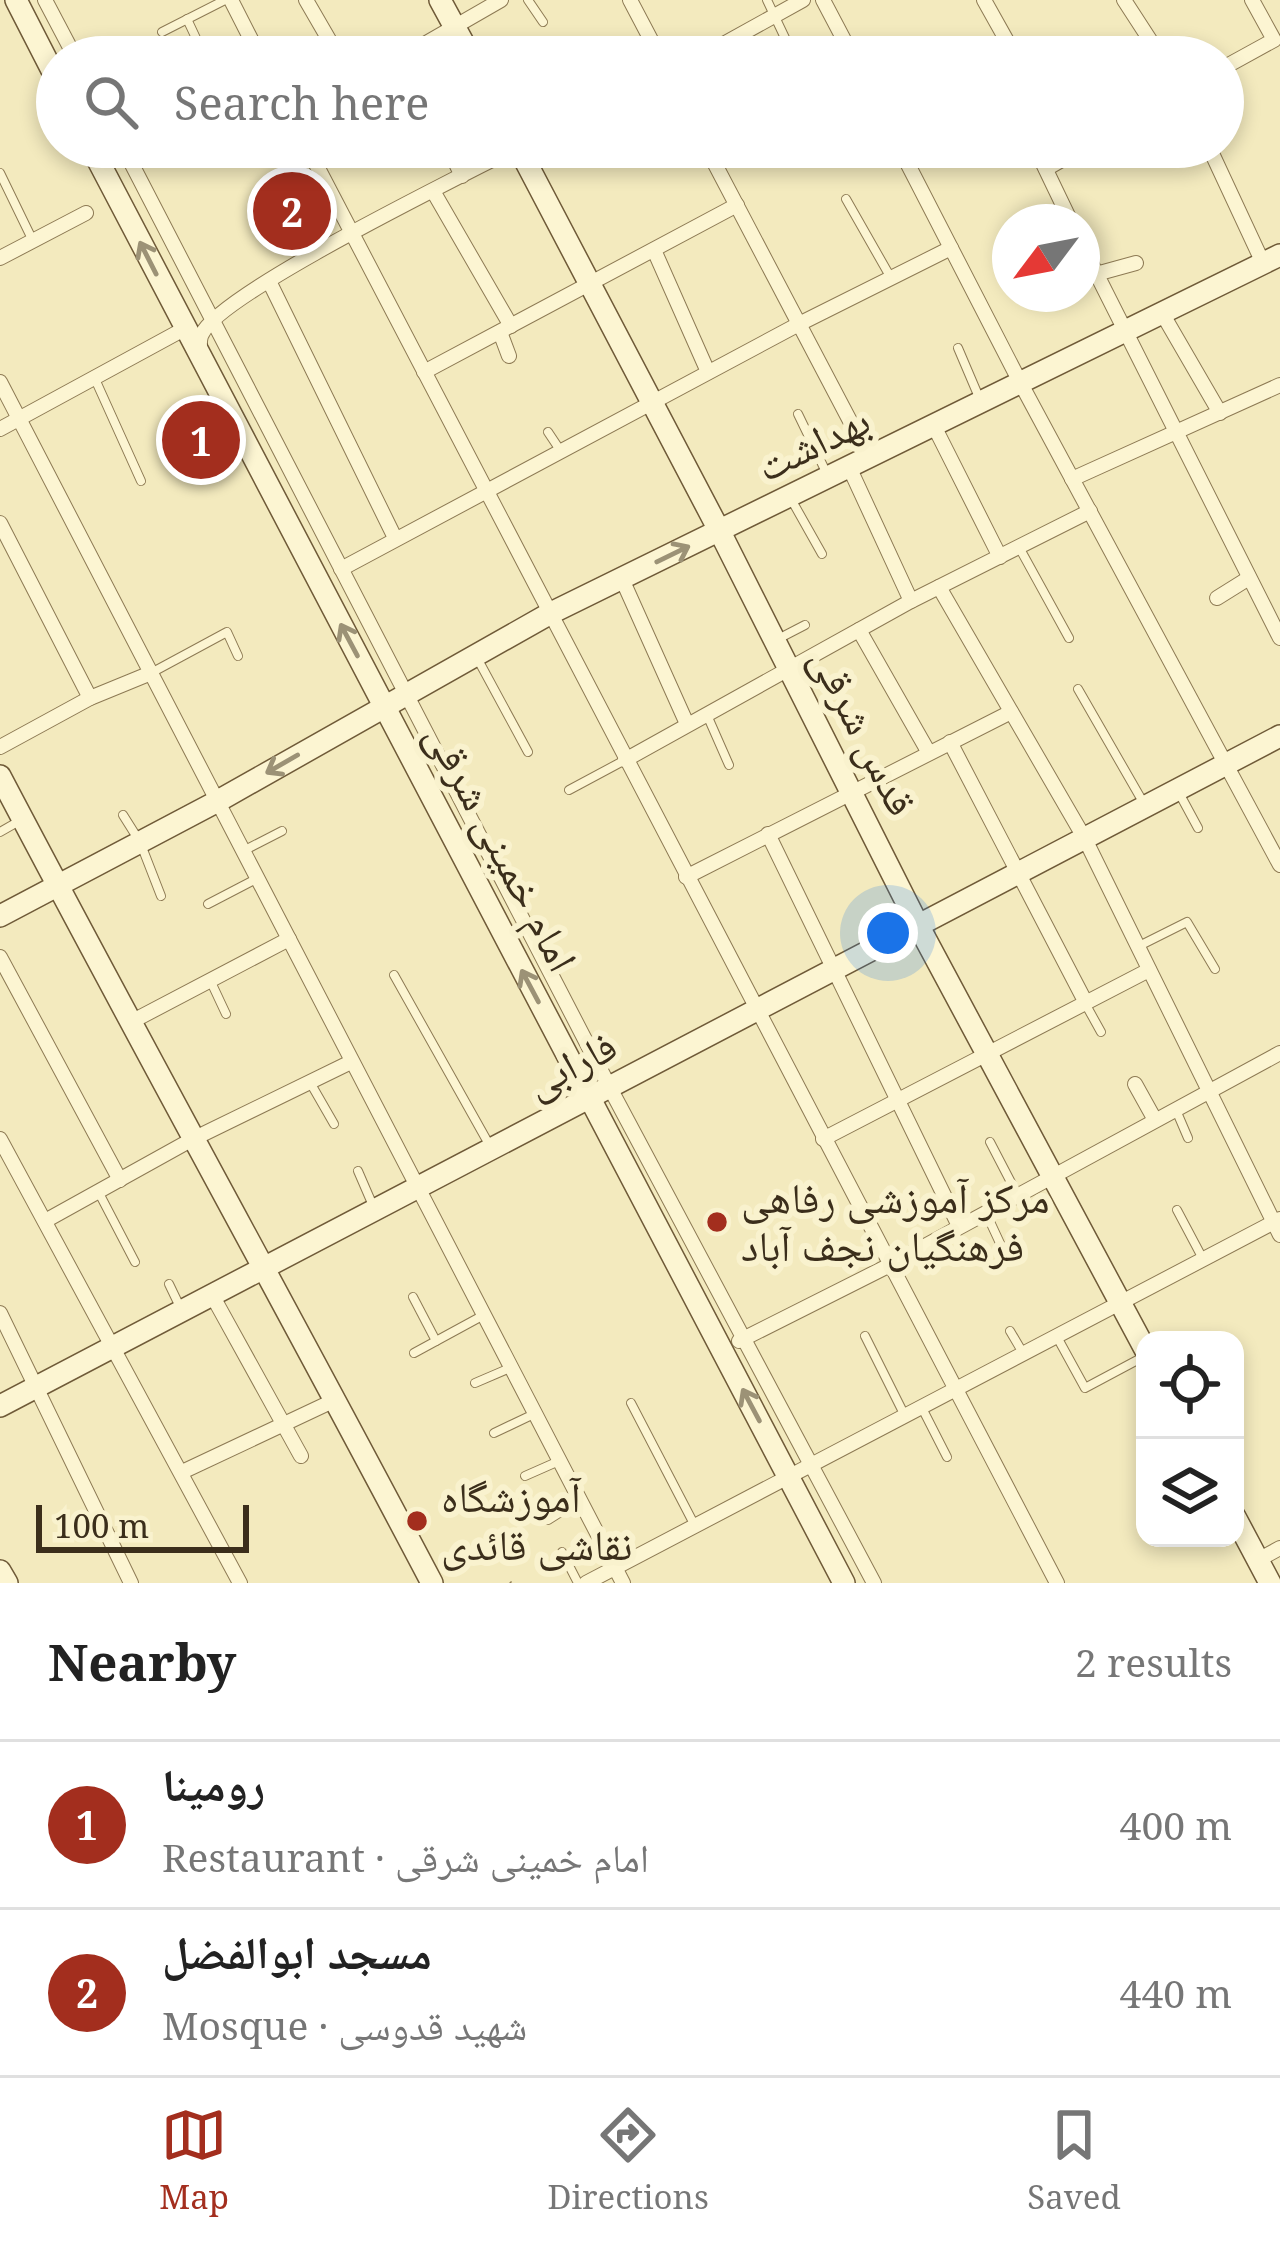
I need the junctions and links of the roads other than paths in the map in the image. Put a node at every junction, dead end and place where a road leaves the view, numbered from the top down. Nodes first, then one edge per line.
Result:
1 (16, 0) edge
2 (45, 0) edge
3 (228, 0) edge
4 (306, 0) edge
5 (440, 0) edge
6 (501, 0) edge
7 (528, 0) edge
8 (630, 0) edge
9 (767, 0) edge
10 (803, 0) edge
11 (823, 0) edge
12 (984, 0) edge
13 (1124, 0) edge
14 (1252, 0) edge
15 (775, 16) junction
16 (187, 19) junction
17 (543, 22) dead end
18 (454, 26) junction
19 (161, 32) dead end
20 (64, 36) edge
21 (195, 36) edge
22 (248, 36) edge
23 (327, 36) edge
24 (438, 36) edge
25 (459, 36) edge
26 (648, 36) edge
27 (738, 36) edge
28 (784, 36) edge
29 (842, 36) edge
30 (1004, 36) edge
31 (1147, 36) edge
32 (36, 39) edge
33 (1244, 56) edge
34 (102, 168) edge
35 (134, 168) edge
36 (318, 168) edge
37 (458, 168) edge
38 (477, 168) edge
39 (529, 168) edge
40 (717, 168) edge
41 (910, 168) edge
42 (1221, 168) edge
43 (1046, 169) edge
44 (0, 172) edge
45 (462, 176) junction
46 (434, 190) junction
47 (846, 199) dead end
48 (1063, 204) edge
49 (737, 205) junction
50 (86, 213) dead end
51 (353, 232) junction
52 (33, 241) junction
53 (951, 248) junction
54 (654, 250) junction
55 (0, 258) edge
56 (1272, 259) edge
57 (1136, 263) dead end
58 (1100, 273) edge
59 (891, 278) junction
60 (269, 281) junction
61 (1100, 282) edge
62 (590, 285) junction
63 (1162, 313) junction
64 (180, 320) junction
65 (214, 320) junction
66 (799, 324) junction
67 (506, 329) junction
68 (1124, 332) junction
69 (958, 348) dead end
70 (509, 356) dead end
71 (199, 357) junction
72 (424, 372) junction
73 (708, 372) junction
74 (95, 377) junction
75 (0, 382) edge
76 (1020, 382) junction
77 (1278, 391) edge
78 (652, 402) junction
79 (981, 402) junction
80 (1220, 413) junction
81 (798, 414) dead end
82 (20, 418) junction
83 (934, 426) junction
84 (0, 429) edge
85 (548, 432) dead end
86 (1176, 434) junction
87 (560, 452) junction
88 (850, 469) junction
89 (1072, 479) junction
90 (141, 481) dead end
91 (486, 491) junction
92 (790, 497) junction
93 (1090, 511) junction
94 (0, 523) edge
95 (720, 532) junction
96 (394, 538) junction
97 (1019, 547) junction
98 (822, 554) dead end
99 (1000, 557) junction
100 (341, 569) junction
101 (1250, 578) junction
102 (622, 579) junction
103 (939, 587) junction
104 (1217, 598) dead end
105 (911, 601) junction
106 (549, 614) junction
107 (805, 625) dead end
108 (859, 630) junction
109 (1069, 638) dead end
110 (1280, 638) edge
111 (775, 641) junction
112 (475, 655) junction
113 (238, 656) dead end
114 (789, 669) junction
115 (151, 673) junction
116 (1078, 689) dead end
117 (405, 694) junction
118 (90, 698) junction
119 (383, 706) junction
120 (1011, 712) junction
121 (706, 714) junction
122 (687, 724) junction
123 (1280, 736) edge
124 (950, 742) junction
125 (0, 747) edge
126 (528, 752) dead end
127 (928, 753) junction
128 (625, 760) junction
129 (1228, 764) junction
130 (729, 765) dead end
131 (0, 776) edge
132 (569, 790) dead end
133 (1178, 790) junction
134 (851, 791) junction
135 (218, 801) junction
136 (1146, 807) junction
137 (123, 815) dead end
138 (22, 819) junction
139 (1198, 828) dead end
140 (282, 831) dead end
141 (0, 832) edge
142 (768, 834) junction
143 (1085, 839) junction
144 (140, 842) junction
145 (243, 850) junction
146 (1280, 865) edge
147 (1020, 874) junction
148 (686, 877) junction
149 (257, 878) junction
150 (57, 885) junction
151 (161, 896) dead end
152 (208, 904) dead end
153 (0, 916) edge
154 (920, 927) junction
155 (289, 939) junction
156 (1138, 947) junction
157 (0, 957) edge
158 (1215, 969) dead end
159 (836, 970) junction
160 (1149, 970) junction
161 (394, 975) dead end
162 (210, 980) junction
163 (1086, 1004) junction
164 (756, 1012) junction
165 (226, 1014) dead end
166 (129, 1023) junction
167 (1101, 1032) dead end
168 (1280, 1053) edge
169 (988, 1054) junction
170 (351, 1063) junction
171 (310, 1082) junction
172 (1135, 1084) dead end
173 (1208, 1091) junction
174 (600, 1094) junction
175 (898, 1099) junction
176 (1176, 1109) junction
177 (1155, 1120) junction
178 (334, 1124) dead end
179 (1188, 1138) dead end
180 (0, 1139) edge
181 (823, 1139) junction
182 (191, 1140) junction
183 (990, 1142) dead end
184 (492, 1150) junction
185 (358, 1171) dead end
186 (1053, 1176) junction
187 (119, 1180) junction
188 (416, 1189) junction
189 (98, 1192) junction
190 (1017, 1195) junction
191 (375, 1210) junction
192 (1177, 1210) dead end
193 (986, 1212) junction
194 (46, 1221) junction
195 (959, 1226) junction
196 (1278, 1226) edge
197 (1005, 1254) dead end
198 (1203, 1258) junction
199 (135, 1262) dead end
200 (890, 1265) junction
201 (265, 1267) junction
202 (170, 1284) dead end
203 (212, 1295) junction
204 (413, 1297) dead end
205 (1120, 1301) junction
206 (182, 1311) junction
207 (0, 1313) edge
208 (482, 1316) junction
209 (1010, 1331) dead end
210 (1136, 1334) edge
211 (1056, 1335) junction
212 (865, 1336) dead end
213 (743, 1340) junction
214 (436, 1341) junction
215 (115, 1346) junction
216 (722, 1350) junction
217 (414, 1353) dead end
218 (1023, 1353) junction
219 (1136, 1357) edge
220 (510, 1369) junction
221 (475, 1383) dead end
222 (38, 1386) junction
223 (955, 1389) junction
224 (335, 1400) junction
225 (631, 1403) dead end
226 (0, 1406) edge
227 (922, 1407) junction
228 (534, 1414) junction
229 (905, 1416) junction
230 (283, 1424) junction
231 (494, 1433) dead end
232 (301, 1456) dead end
233 (947, 1457) dead end
234 (559, 1461) junction
235 (810, 1466) junction
236 (182, 1472) junction
237 (525, 1476) dead end
238 (788, 1477) junction
239 (579, 1500) junction
240 (548, 1520) dead end
241 (695, 1526) junction
242 (1244, 1534) edge
243 (1280, 1548) edge
244 (562, 1552) dead end
245 (1258, 1560) junction
246 (615, 1568) junction
247 (0, 1571) edge
248 (7, 1583) edge
249 (131, 1583) edge
250 (239, 1583) edge
251 (432, 1583) edge
252 (582, 1583) edge
253 (623, 1583) edge
254 (844, 1583) edge
255 (874, 1583) edge
256 (1057, 1583) edge
257 (1270, 1583) edge

1 - 32 street
2 - 20 street
3 - 16 lane
3 - 22 street
4 - 23 street
5 - 18 street
6 - 18 street
7 - 17 lane
8 - 26 street
9 - 15 lane
10 - 15 street
11 - 29 street
12 - 30 street
13 - 31 street
14 - 33 street
15 - 27 street
15 - 28 lane
16 - 19 lane
16 - 21 lane
18 - 24 street
18 - 25 street
64 -> 34 street, امام خمینی شرقی
35 - 65 street
36 - 51 street
37 - 45 street
38 - 45 street
39 - 62 street, قدس شرقی
40 - 49 street
41 - 53 street
42 - 56 street
43 - 48 street
44 - 52 lane
45 - 46 street
46 - 51 street
46 - 67 street
47 - 59 lane
49 - 54 street
49 - 66 street
50 - 52 street
51 - 60 street
51 - 72 street
52 - 55 street
53 - 59 street
53 - 76 street
54 - 62 street
54 - 73 street
56 - 63 street, بهداشت
57 - 58 street
59 - 66 street
60 - 65 street
60 - 96 street
61 - 68 street
62 - 67 street
62 - 78 street, قدس شرقی
63 - 68 street, بهداشت
63 - 80 street
64 - 65 street
64 - 71 street, امام خمینی شرقی
64 - 74 street
65 - 71 street
65 - 100 street
66 - 73 street
66 - 88 street
67 - 70 street
67 - 72 street
68 - 76 street, بهداشت
68 - 86 street
69 - 79 lane
119 -> 71 street, امام خمینی شرقی
72 - 91 street
73 - 78 street
74 - 82 street
74 - 90 lane
75 - 82 street
76 - 79 street, بهداشت
76 - 89 street
77 - 80 street
78 - 87 street
78 - 95 street, قدس شرقی
79 - 83 street, بهداشت
80 - 86 street
81 - 88 lane
82 - 84 street
82 - 115 street
83 - 88 street, بهداشت
83 - 99 street
85 - 87 lane
86 - 89 street
86 - 101 street
87 - 91 street
88 - 92 street, بهداشت
88 - 105 street
89 - 93 street
91 - 96 street
91 - 106 street
92 - 95 street, بهداشت
92 - 98 lane
93 - 97 street
93 - 129 street
94 - 118 street
102 -> 95 street, بهداشت
95 - 111 street, قدس شرقی
96 - 100 street
97 - 99 street
97 - 109 lane
99 - 103 street
100 - 117 street
101 - 104 street
101 - 110 street
102 - 106 street, بهداشت
102 - 122 street
103 - 105 street
103 - 120 street
105 - 108 street
106 - 112 street, بهداشت
106 - 128 street
107 - 111 lane
108 - 114 street
108 - 127 street
111 - 114 street, قدس شرقی
112 - 117 street, بهداشت
112 - 126 lane
113 - 115 lane
114 - 121 street
114 - 134 street, قدس شرقی
115 - 118 street
115 - 135 street
116 - 136 lane
117 - 119 street, بهداشت
117 - 174 street
118 - 125 street
119 -> 135 street, بهداشت
174 -> 119 street, امام خمینی شرقی
120 - 124 street
120 - 143 street
121 - 122 street
121 - 130 lane
122 - 128 street
123 - 129 street, فارابی
124 - 127 street
124 - 147 street
127 - 134 street
128 - 132 lane
128 - 148 street
129 - 133 street, فارابی
129 - 146 street
131 - 138 street
133 - 136 street, فارابی
133 - 139 lane
134 - 142 street
134 - 154 street, قدس شرقی
135 - 144 street, بهداشت
135 - 145 street
136 - 143 street, فارابی
137 - 144 lane
138 - 141 lane
138 - 150 street
140 - 145 lane
142 - 148 street
142 - 159 street
143 - 147 street, فارابی
143 - 156 street
144 - 150 street, بهداشت
144 - 151 lane
145 - 149 street
147 - 154 street, فارابی
147 - 163 street
148 - 164 street
149 - 152 lane
149 - 155 street
150 - 153 street, بهداشت
150 - 166 street
154 - 159 street, فارابی
154 - 169 street, قدس شرقی
155 - 162 street
155 - 170 street
156 - 158 lane
156 - 160 street
157 - 187 street
159 - 164 street, فارابی
159 - 175 street
160 - 163 street
160 - 173 street
161 - 184 lane
162 - 165 lane
162 - 166 street
163 - 167 lane
163 - 169 street
164 - 174 street, فارابی
164 - 181 street
166 - 182 street
168 - 173 street
169 - 175 street
169 - 186 street, قدس شرقی
170 - 171 street
170 - 188 street
171 - 178 lane
171 - 182 street
172 - 177 street
173 - 176 street
173 - 196 street
174 - 184 street, فارابی
174 - 213 street
174 - 216 street, امام خمینی شرقی
175 - 181 street
175 - 195 street
176 - 177 street
176 - 179 lane
177 - 186 street
180 - 194 street
181 - 200 street
182 - 187 street
182 - 201 street
183 - 190 lane
184 - 188 street, فارابی
185 - 191 lane
186 - 190 street
186 - 205 street, قدس شرقی
187 - 189 street
188 - 191 street, فارابی
188 - 208 street
189 - 194 street
189 - 199 lane
190 - 193 street
191 - 201 street, فارابی
192 - 198 lane
193 - 195 street
193 - 197 lane
194 - 215 street
195 - 200 street
196 - 198 street
198 - 205 street
200 - 213 street
200 - 223 street
201 - 203 street, فارابی
201 - 224 street
202 - 206 lane
203 - 206 street, فارابی
203 - 230 street
204 - 214 lane
205 - 210 street, قدس شرقی
205 - 211 street
206 - 215 street, فارابی
207 - 222 street
208 - 214 lane
208 - 220 street
209 - 218 lane
211 - 218 street
211 - 219 lane
212 - 229 lane
213 - 216 street
213 - 235 street
214 - 217 lane
215 - 222 street, فارابی
215 - 236 street
238 -> 216 street, امام خمینی شرقی
218 - 223 street
220 - 221 lane
220 - 228 street
222 - 226 street, فارابی
222 - 249 street
223 - 227 street
223 - 256 street
224 - 230 street
224 - 251 street
225 - 241 lane
227 - 229 street
227 - 233 lane
228 - 231 lane
228 - 234 street
229 - 235 street
230 - 232 street
230 - 236 street
234 - 237 lane
234 - 239 street
235 - 238 street
235 - 255 street
236 - 250 street
238 - 241 street
238 - 254 street, امام خمینی شرقی
239 - 240 lane
239 - 246 street
241 - 246 street
242 - 245 street
243 - 245 street
244 - 252 lane
245 - 257 street
246 - 252 street
246 - 253 street
247 - 248 street

